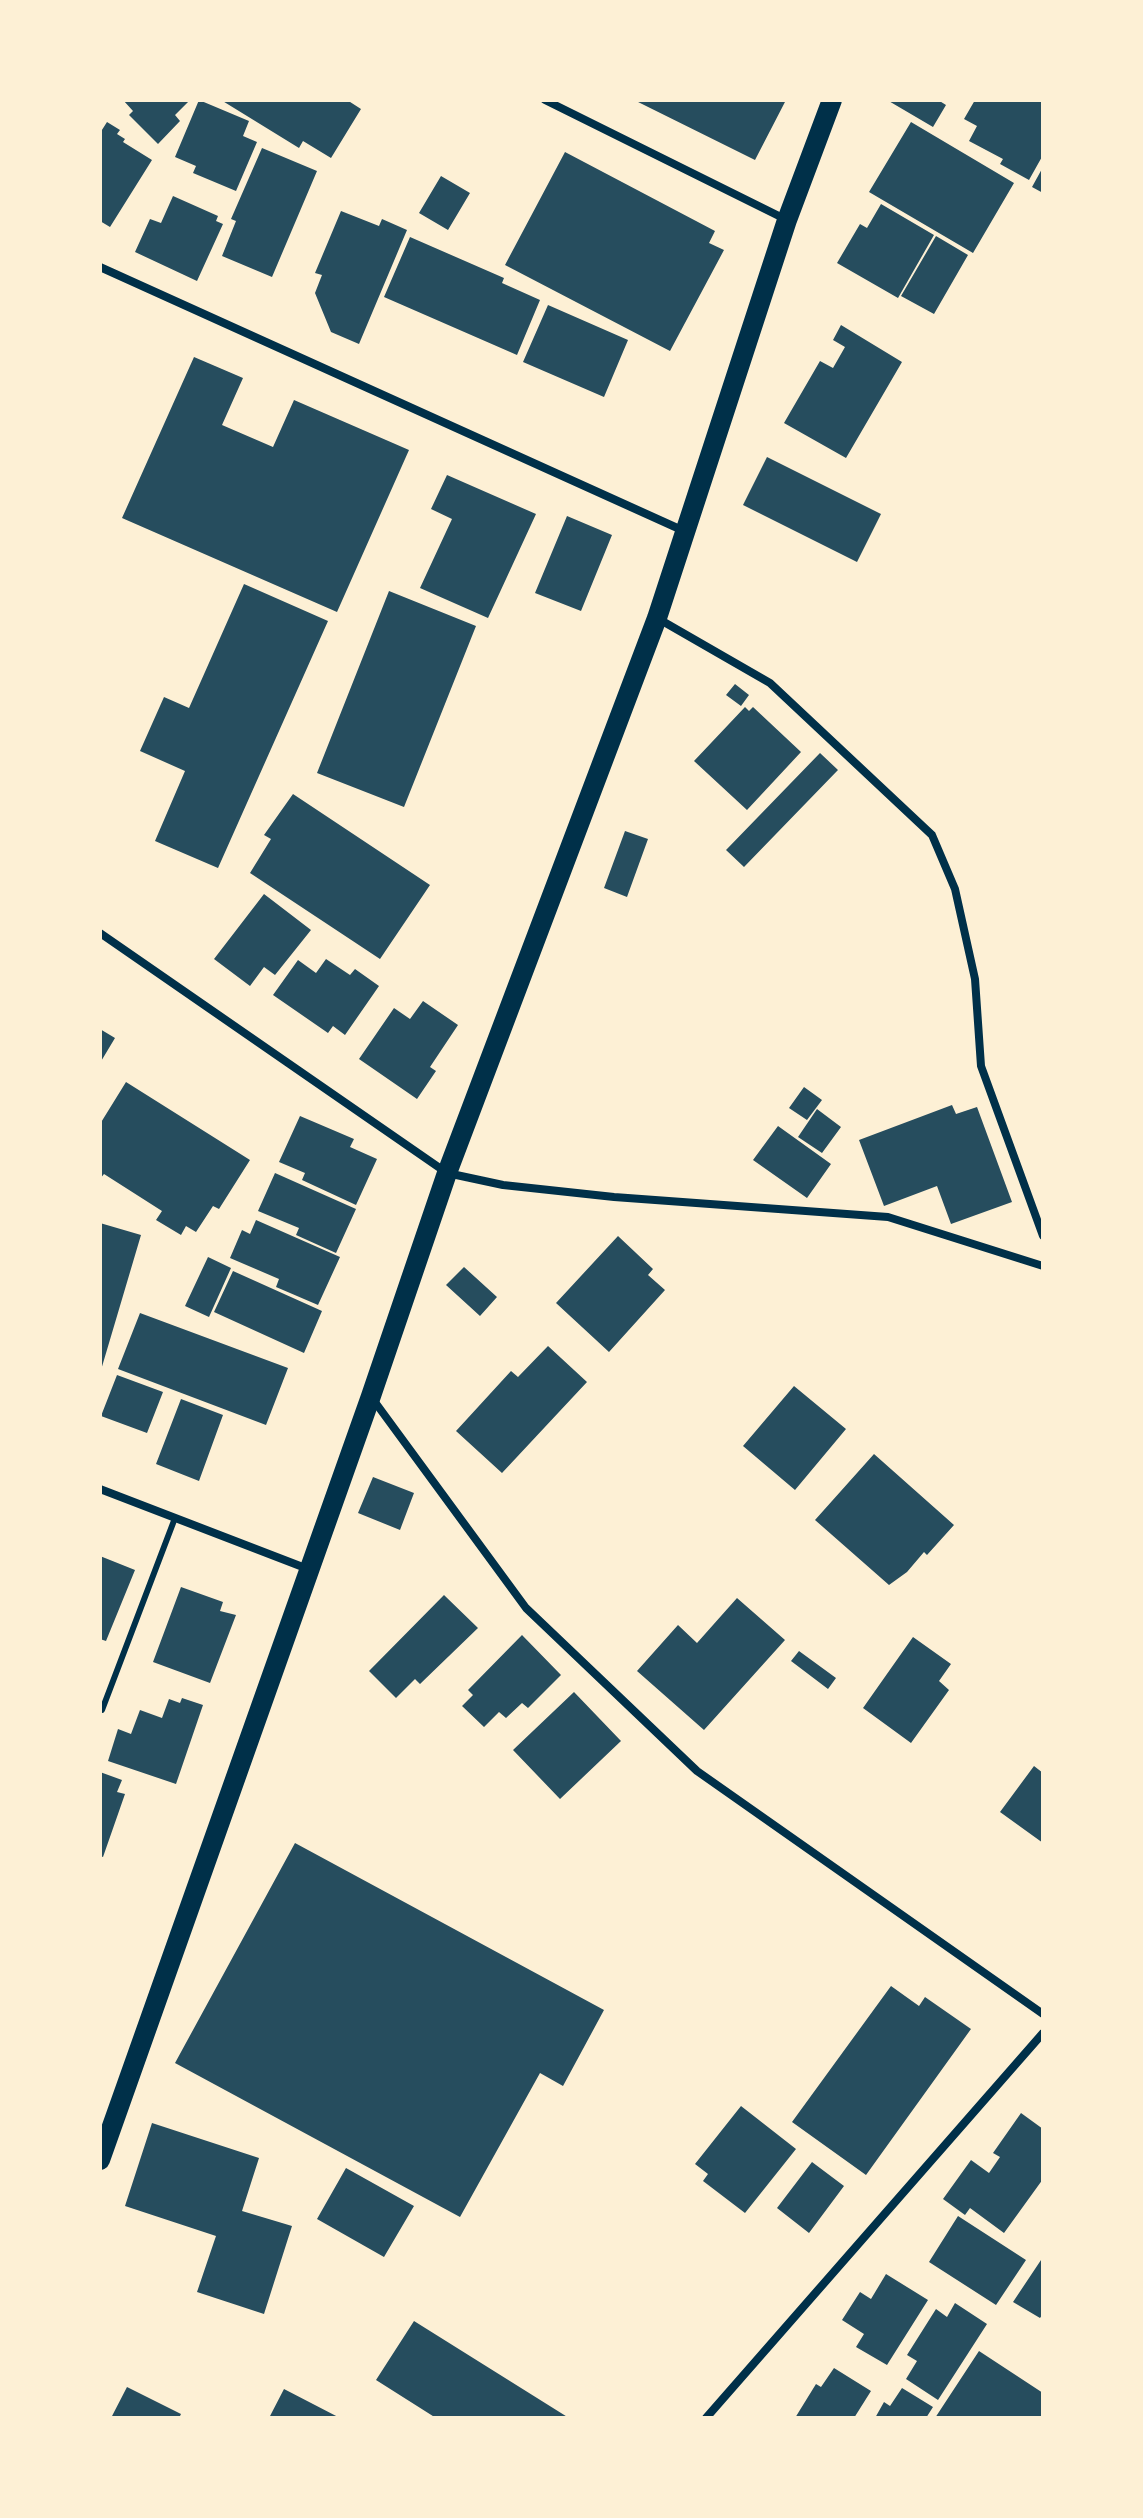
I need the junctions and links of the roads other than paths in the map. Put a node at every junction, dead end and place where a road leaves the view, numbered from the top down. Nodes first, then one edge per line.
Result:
1 (545, 100) edge
2 (832, 100) edge
3 (787, 220) junction
4 (100, 267) edge
5 (685, 531) junction
6 (657, 618) junction
7 (100, 933) edge
8 (447, 1173) junction
9 (1043, 1236) edge
10 (1043, 1266) edge
11 (371, 1396) junction
12 (100, 1489) edge
13 (175, 1518) junction
14 (310, 1570) junction
15 (102, 1710) dead end
16 (1043, 2014) edge
17 (1043, 2033) edge
18 (100, 2160) edge
19 (706, 2418) edge

1 - 3 street
2 - 3 main road
3 - 5 main road
4 - 5 street
5 - 6 main road
6 - 8 main road
6 - 9 street
7 - 8 street
8 - 10 street
8 - 11 main road
11 - 14 main road
11 - 16 street
12 - 13 street
13 - 14 street
13 - 15 lane
14 - 18 main road
17 - 19 street

